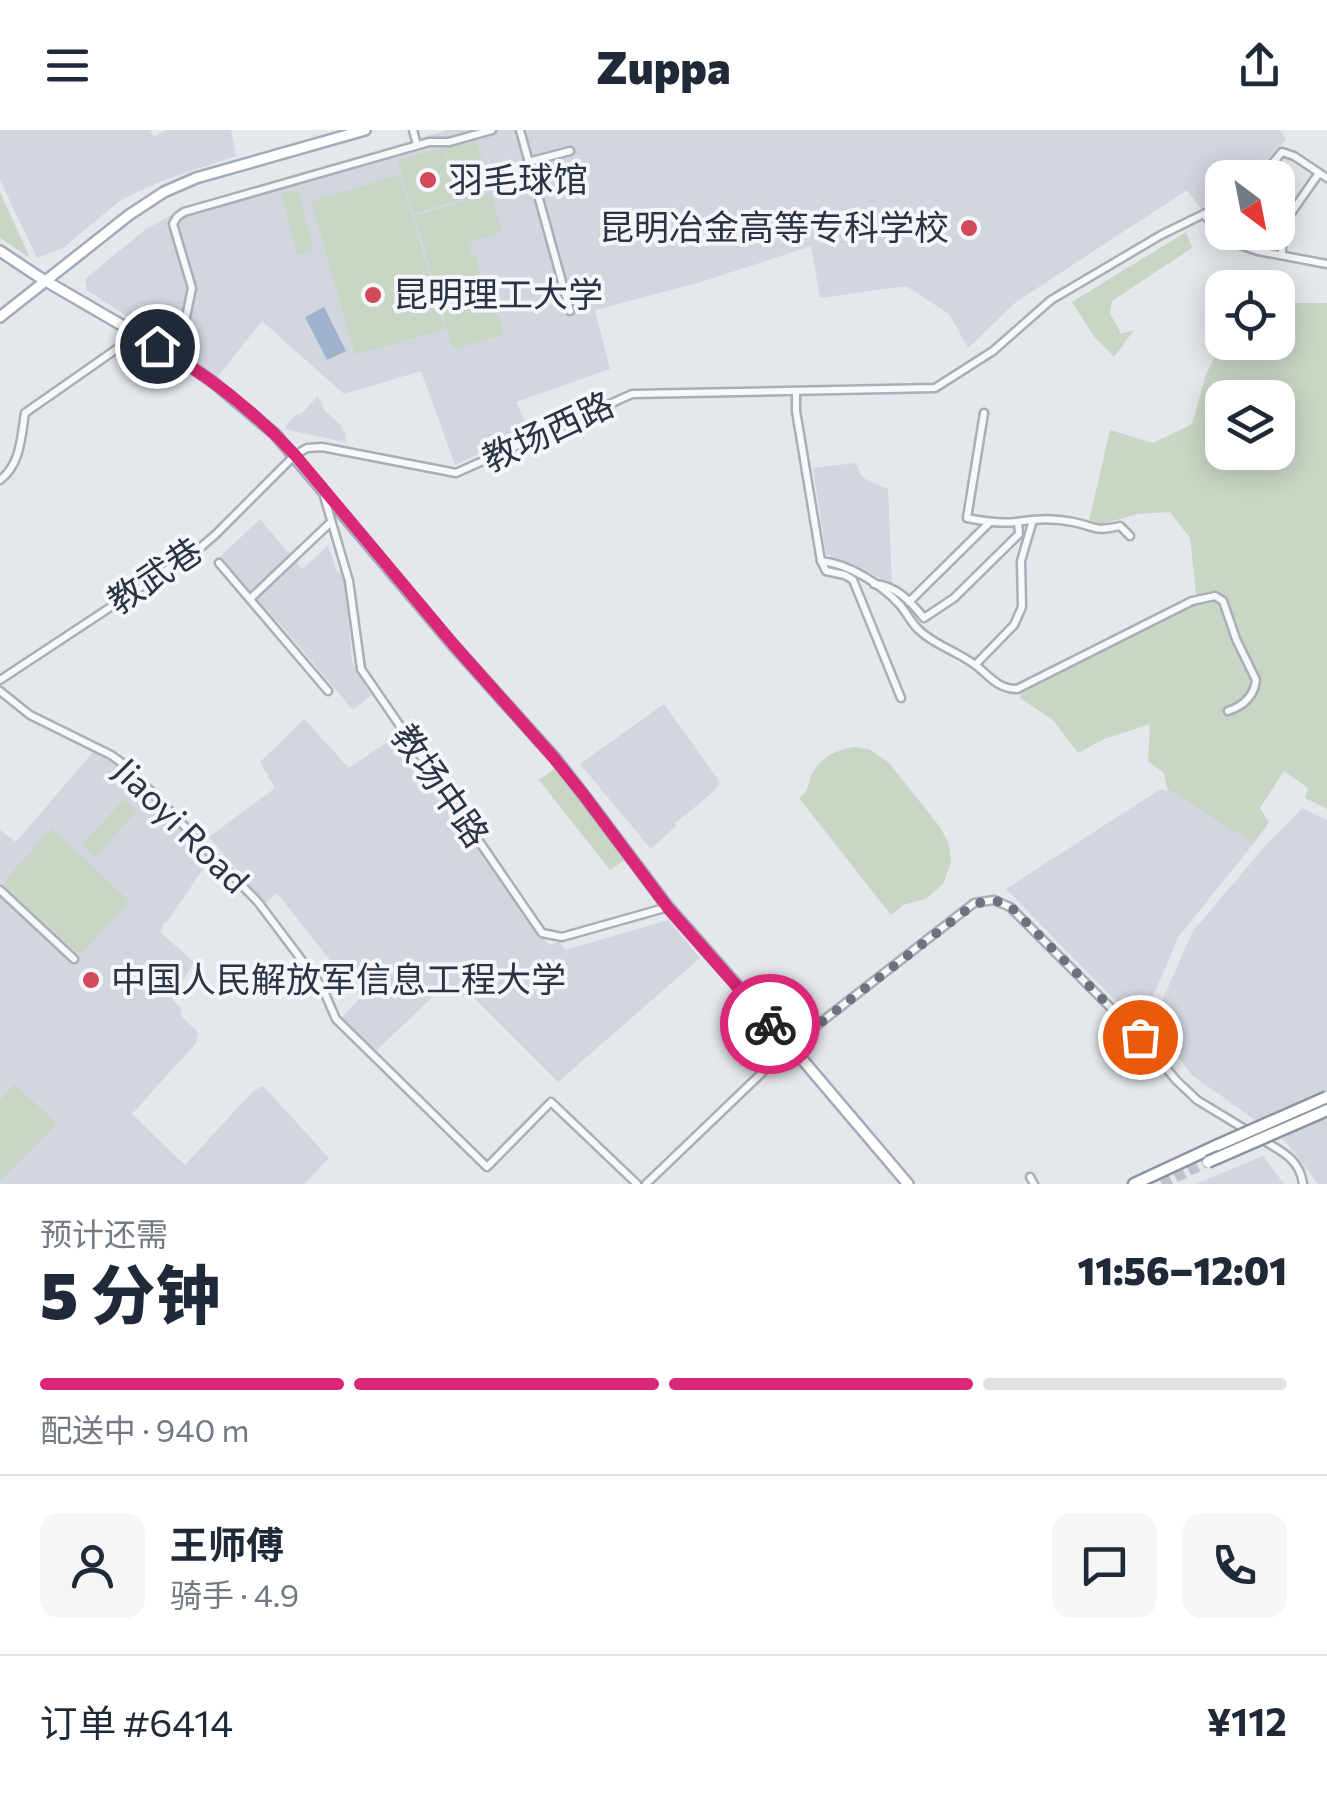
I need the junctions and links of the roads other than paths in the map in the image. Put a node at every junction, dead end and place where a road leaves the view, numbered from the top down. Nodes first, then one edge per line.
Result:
1 (365, 130) edge
2 (413, 130) edge
3 (492, 130) edge
4 (520, 130) edge
5 (416, 145) junction
6 (570, 151) dead end
7 (1275, 160) edge
8 (528, 162) junction
9 (1319, 173) junction
10 (1327, 178) edge
11 (1204, 216) joint
12 (0, 251) edge
13 (1282, 256) junction
14 (1327, 264) edge
15 (46, 280) junction
16 (570, 311) dead end
17 (0, 317) edge
18 (135, 333) junction
19 (183, 354) dead end
20 (796, 392) junction
21 (984, 412) dead end
22 (295, 455) junction
23 (1, 478) edge
24 (321, 486) junction
25 (1033, 520) junction
26 (331, 522) junction
27 (990, 522) junction
28 (1018, 522) junction
29 (354, 525) junction
30 (1130, 536) dead end
31 (336, 540) junction
32 (821, 561) junction
33 (219, 562) dead end
34 (873, 584) junction
35 (251, 598) junction
36 (909, 602) junction
37 (975, 665) junction
38 (0, 680) edge
39 (0, 690) edge
40 (328, 691) dead end
41 (901, 698) dead end
42 (1228, 711) dead end
43 (0, 890) edge
44 (668, 908) junction
45 (74, 958) dead end
46 (789, 1047) junction
47 (1327, 1096) edge
48 (1327, 1110) edge
49 (1208, 1162) tunnel mouth
50 (1166, 1168) junction
51 (637, 1184) edge
52 (646, 1184) edge
53 (908, 1184) edge
54 (1125, 1184) edge
55 (1134, 1184) edge
56 (1304, 1184) edge

1 - 15 main road
2 - 5 street
3 - 5 street
4 - 8 street
5 - 19 street
6 - 8 street
7 - 9 street
8 - 16 street
9 - 10 street
9 - 13 street
11 - 13 street
11 - 20 street, 教场西路
12 - 15 main road, 教场中路
13 - 14 street
15 - 17 main road
15 - 18 main road, 教场中路
18 - 22 main road, 教场中路
18 - 23 street
20 - 22 street, 教场西路
20 - 32 street
21 - 27 street
22 - 24 main road, 教场中路
22 - 38 street, 教武巷
24 - 26 street, 教场中路
24 - 29 main road
25 - 28 street
25 - 30 street
25 - 37 street
26 - 31 street, 教场中路
26 - 35 street
27 - 28 street
27 - 36 street
28 - 36 street
29 - 31 street
29 - 44 main road
31 - 44 street, 教场中路
32 - 34 street
32 - 41 street
33 - 35 street
34 - 36 street
34 - 37 street
35 - 40 street
37 - 42 street
39 - 51 street, Jiaoyi Road
43 - 45 street
44 - 46 main road
46 - 52 street
46 - 53 main road
46 - 56 street
47 - 50 highway, bridge
48 - 49 highway, bridge
50 - 54 highway
50 - 55 highway

